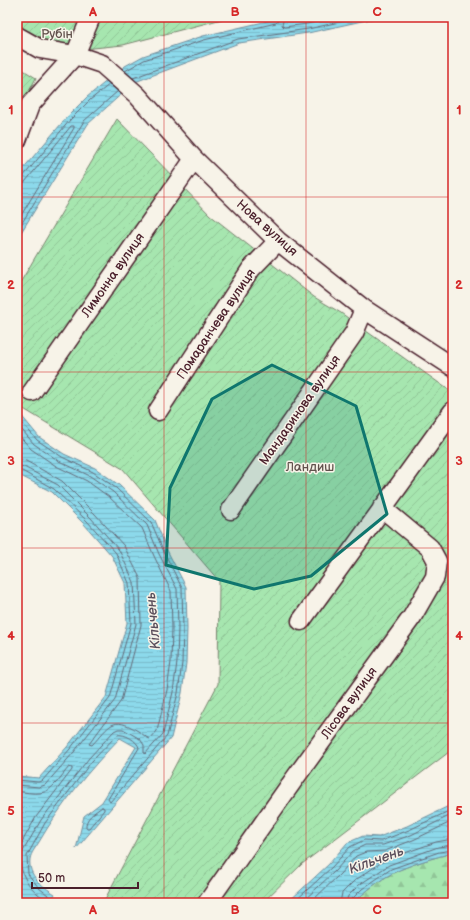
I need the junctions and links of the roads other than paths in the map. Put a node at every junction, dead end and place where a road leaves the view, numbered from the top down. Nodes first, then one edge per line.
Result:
1 (91, 17) edge
2 (17, 36) edge
3 (75, 55) junction
4 (17, 140) edge
5 (194, 159) junction
6 (278, 241) junction
7 (364, 309) junction
8 (453, 367) edge
9 (32, 392) dead end
10 (158, 411) dead end
11 (453, 411) edge
12 (382, 508) junction
13 (231, 510) dead end
14 (301, 621) dead end
15 (207, 903) edge

1 - 3 street
2 - 3 street
3 - 4 street
3 - 5 street, Нова вулиця
5 - 6 street, Нова вулиця
5 - 9 street, Лимонна вулиця
6 - 7 street, Нова вулиця
6 - 10 street, Помаранчева вулиця
7 - 8 street, Нова вулиця
7 - 13 street, Мандаринова вулиця
11 - 12 street
12 - 14 street
12 - 15 street, Лісова вулиця

